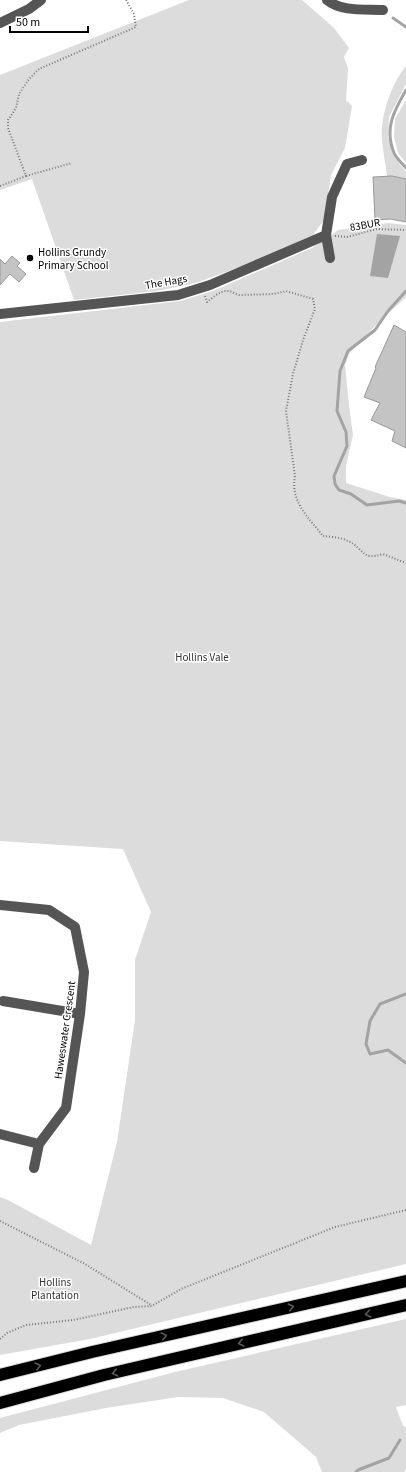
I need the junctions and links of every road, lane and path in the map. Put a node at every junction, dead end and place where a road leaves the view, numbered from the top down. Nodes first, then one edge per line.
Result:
1 (40, 0) edge
2 (126, 0) edge
3 (327, 0) edge
4 (383, 10) dead end
5 (0, 23) edge
6 (362, 160) dead end
7 (72, 162) dead end
8 (26, 176) junction
9 (0, 186) edge
10 (406, 230) edge
11 (326, 235) junction
12 (330, 258) dead end
13 (202, 287) junction
14 (0, 314) edge
15 (406, 563) edge
16 (0, 905) edge
17 (3, 1001) dead end
18 (80, 1014) junction
19 (0, 1134) edge
20 (39, 1144) junction
21 (34, 1168) dead end
22 (406, 1210) edge
23 (0, 1221) edge
24 (406, 1281) edge
25 (406, 1305) edge
26 (152, 1306) junction
27 (0, 1340) edge
28 (0, 1375) edge
29 (0, 1403) edge

1 - 5 street
2 - 8 path
3 - 4 street
6 - 11 street
7 - 8 path
8 - 9 path
10 - 11 path, 83BUR
11 - 12 street
11 - 13 street, The Hags
13 - 14 street, The Hags
13 - 15 path
16 - 18 street, Haweswater Crescent
17 - 18 street
18 - 20 street, Haweswater Crescent
19 - 20 street
20 - 21 street
22 - 26 path
23 - 26 path
28 -> 24 highway
25 -> 29 highway
26 - 27 path

